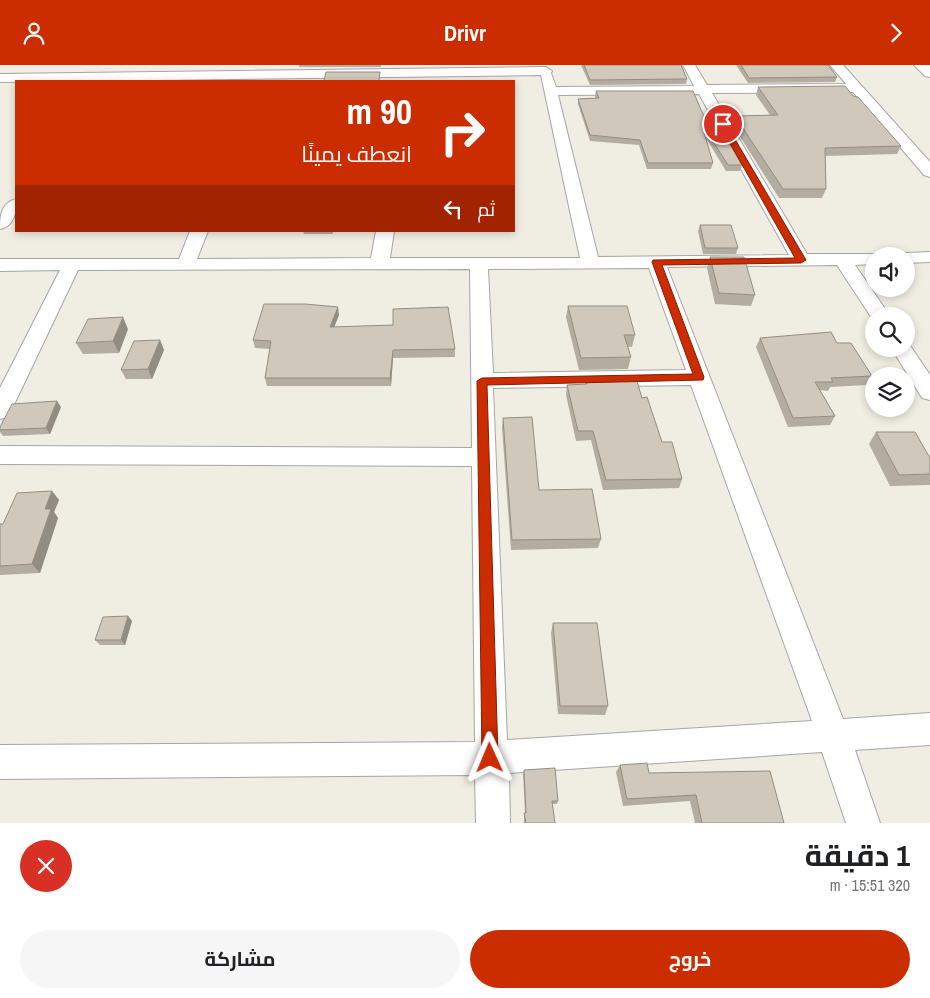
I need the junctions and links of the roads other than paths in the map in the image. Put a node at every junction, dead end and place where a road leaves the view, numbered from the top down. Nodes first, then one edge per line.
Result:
1 (129, 65) edge
2 (689, 65) edge
3 (836, 65) edge
4 (921, 65) edge
5 (545, 68) edge
6 (412, 73) edge
7 (930, 73) edge
8 (261, 74) edge
9 (0, 78) edge
10 (120, 79) edge
11 (856, 88) junction
12 (703, 90) junction
13 (550, 91) junction
14 (930, 172) edge
15 (15, 206) edge
16 (0, 224) edge
17 (199, 232) edge
18 (386, 232) edge
19 (930, 257) edge
20 (915, 258) edge
21 (865, 259) edge
22 (801, 260) junction
23 (843, 260) junction
24 (380, 262) junction
25 (479, 262) junction
26 (656, 262) junction
27 (590, 263) junction
28 (72, 264) junction
29 (0, 265) edge
30 (186, 265) junction
31 (874, 307) edge
32 (907, 357) edge
33 (699, 377) junction
34 (482, 381) junction
35 (930, 392) edge
36 (0, 411) edge
37 (0, 455) edge
38 (484, 457) junction
39 (930, 729) edge
40 (833, 735) junction
41 (490, 758) junction
42 (0, 762) edge
43 (493, 823) edge
44 (864, 823) edge

1 - 10 street
2 - 12 street
3 - 11 street
4 - 7 street
5 - 6 street
5 - 13 street
6 - 8 street
8 - 10 street
9 - 10 street
11 - 12 street
11 - 14 street
12 - 13 street
12 - 22 street
13 - 27 street
15 - 16 street
17 - 30 street
18 - 24 street
19 - 20 street
21 - 23 street
22 - 23 street
22 - 26 street
23 - 31 street
24 - 25 street
24 - 30 street
25 - 27 street
25 - 34 street
26 - 27 street
26 - 33 street
28 - 29 street
28 - 30 street
28 - 36 street
32 - 35 street
33 - 34 street
33 - 40 street
34 - 38 street
37 - 38 street
38 - 41 street
39 - 40 street
40 - 41 street
40 - 44 street
41 - 42 street
41 - 43 street

